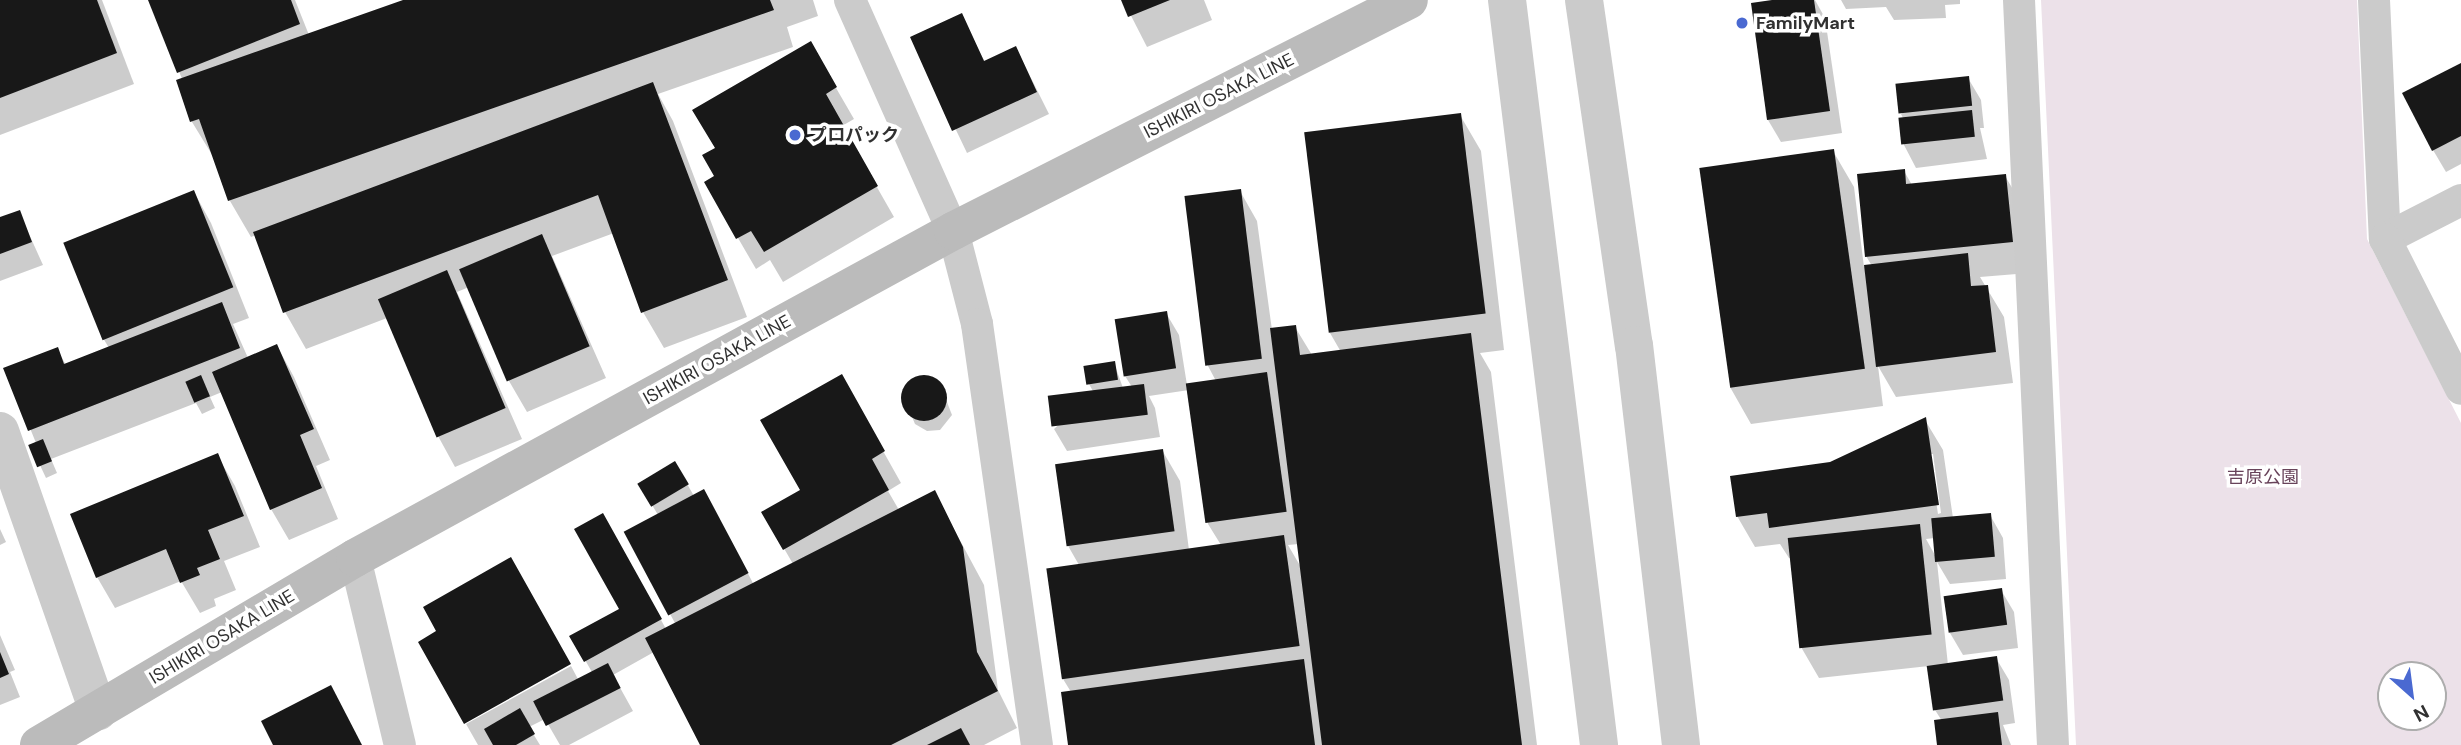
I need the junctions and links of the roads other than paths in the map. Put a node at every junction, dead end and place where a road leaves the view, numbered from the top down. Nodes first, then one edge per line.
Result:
1 (850, 0) edge
2 (1409, 0) edge
3 (1507, 0) edge
4 (1584, 0) edge
5 (2019, 0) edge
6 (2374, 0) edge
7 (2461, 200) edge
8 (953, 231) junction
9 (2385, 239) junction
10 (2461, 388) edge
11 (0, 431) edge
12 (355, 558) junction
13 (98, 710) junction
14 (39, 745) edge
15 (401, 745) edge
16 (1037, 745) edge
17 (1600, 745) edge
18 (1681, 745) edge
19 (2053, 745) edge

1 - 8 street
2 - 8 main road, ISHIKIRI OSAKA LINE
3 - 17 street
4 - 18 street
5 - 19 street
6 - 9 street
7 - 9 street
8 - 12 main road, ISHIKIRI OSAKA LINE
8 - 16 street
9 - 10 street
11 - 13 street
12 - 13 main road, ISHIKIRI OSAKA LINE
12 - 15 street
13 - 14 main road, ISHIKIRI OSAKA LINE

